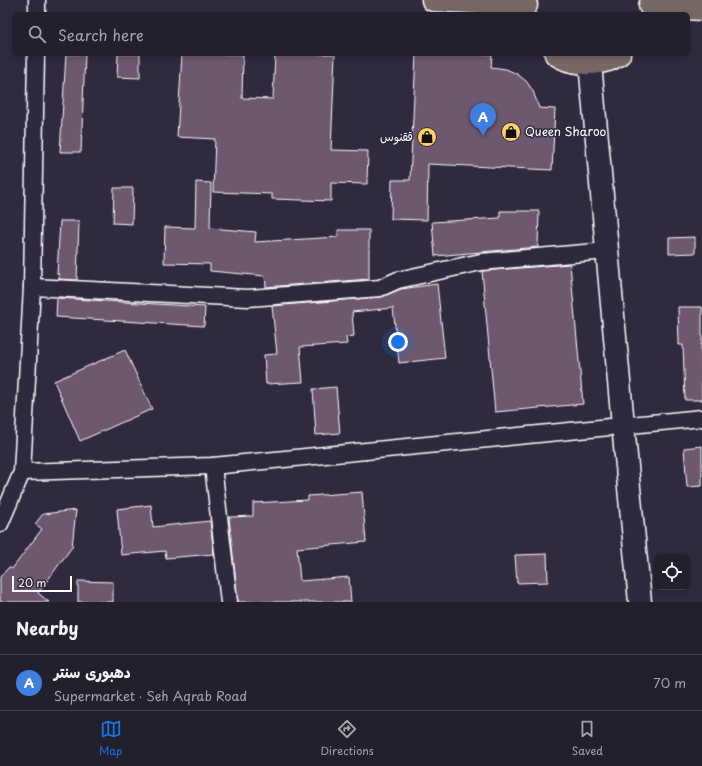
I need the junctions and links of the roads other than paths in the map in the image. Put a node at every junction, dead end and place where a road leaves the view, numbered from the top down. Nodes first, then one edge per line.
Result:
1 (37, 0) edge
2 (433, 0) edge
3 (526, 6) edge
4 (650, 7) edge
5 (702, 9) edge
6 (37, 12) edge
7 (36, 56) edge
8 (560, 56) edge
9 (615, 56) edge
10 (590, 63) junction
11 (607, 251) junction
12 (32, 287) junction
13 (702, 418) edge
14 (622, 425) junction
15 (213, 466) junction
16 (22, 472) junction
17 (0, 524) edge
18 (228, 602) edge
19 (640, 602) edge

1 - 6 street
2 - 3 highway
4 - 5 highway
7 - 12 street
8 - 10 highway
9 - 10 highway
10 - 11 main road
11 - 12 street
11 - 14 main road
12 - 16 street
13 - 14 street
14 - 15 street
14 - 19 main road
15 - 16 street
15 - 18 street
16 - 17 street

